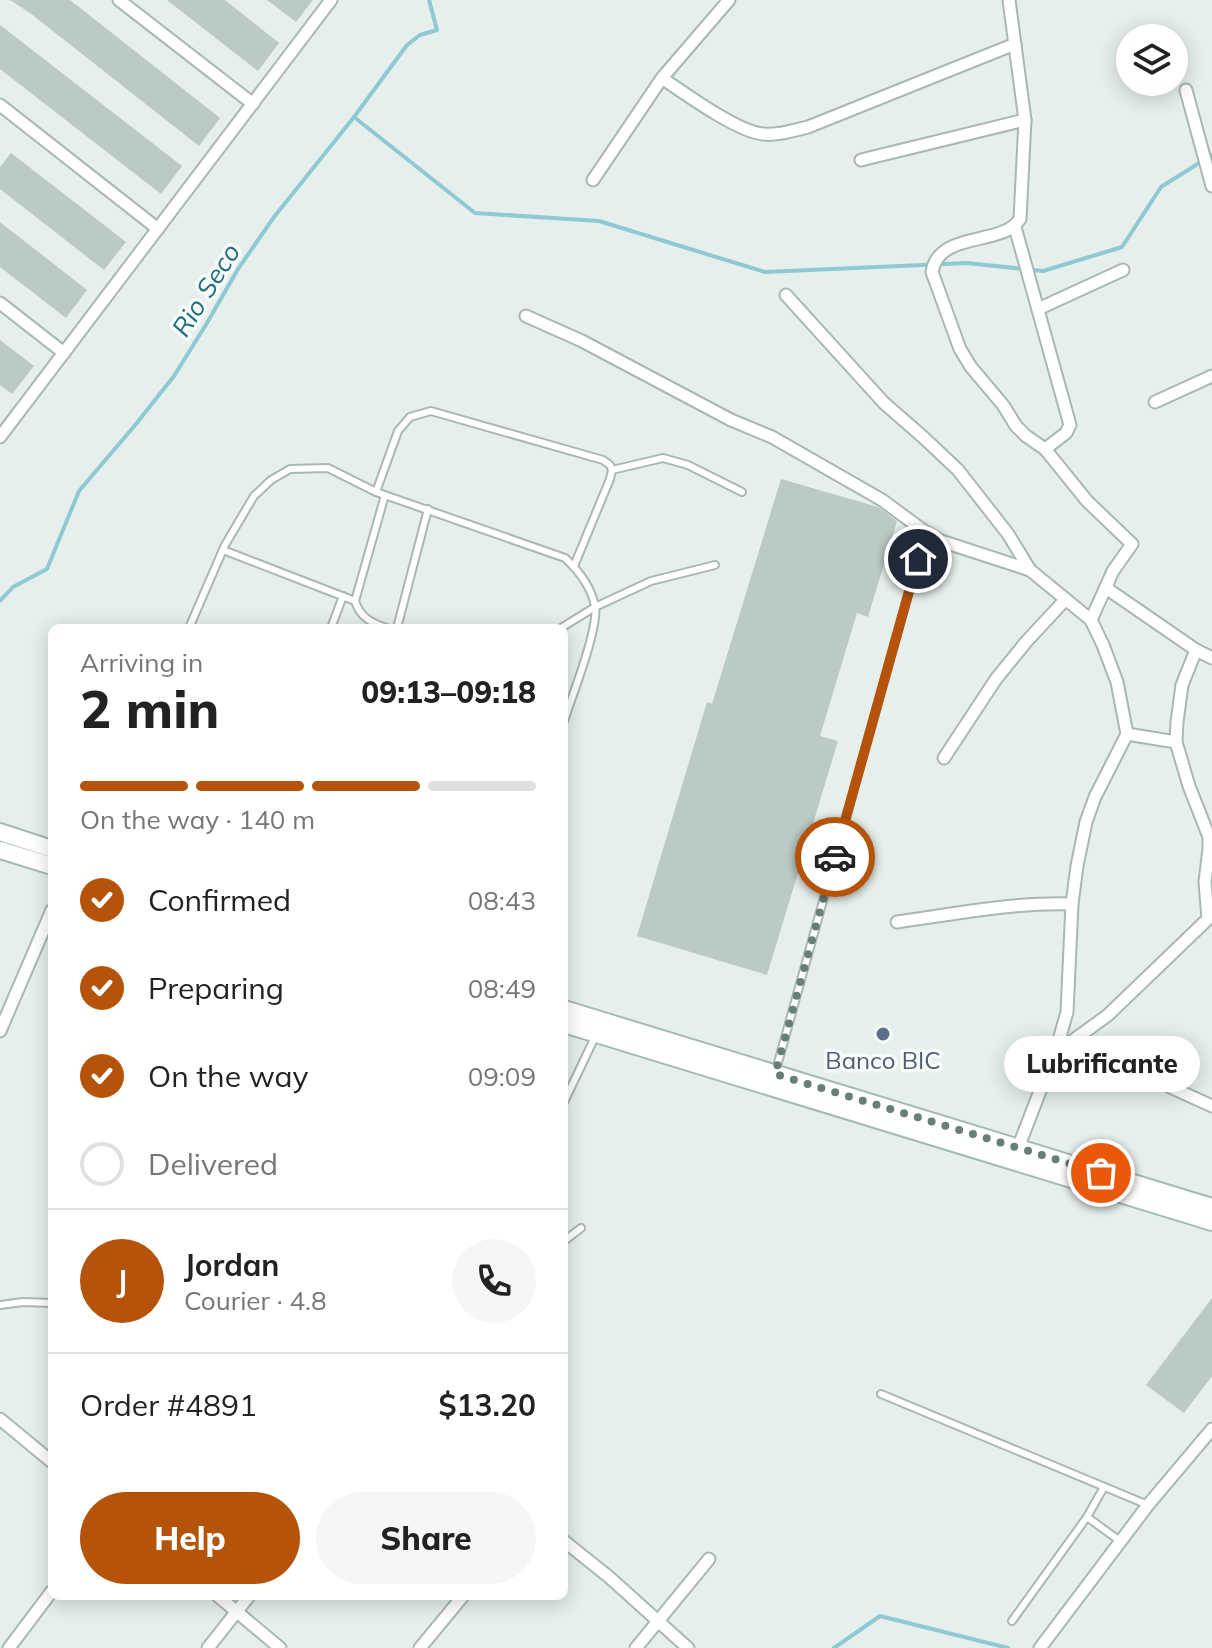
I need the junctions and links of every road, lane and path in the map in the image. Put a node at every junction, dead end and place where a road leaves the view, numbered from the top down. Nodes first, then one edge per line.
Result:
1 (119, 0) edge
2 (331, 0) edge
3 (729, 0) edge
4 (1009, 0) edge
5 (1015, 44) junction
6 (662, 78) junction
7 (1188, 96) edge
8 (253, 104) junction
9 (0, 105) edge
10 (1025, 120) junction
11 (861, 160) dead end
12 (593, 180) dead end
13 (1212, 186) edge
14 (1015, 227) junction
15 (158, 229) junction
16 (1123, 270) dead end
17 (786, 295) dead end
18 (0, 303) edge
19 (1038, 309) junction
20 (526, 316) dead end
21 (64, 353) junction
22 (1212, 376) edge
23 (1155, 402) dead end
24 (0, 437) edge
25 (1045, 449) junction
26 (612, 470) junction
27 (376, 492) junction
28 (742, 492) dead end
29 (385, 495) junction
30 (428, 509) junction
31 (223, 550) junction
32 (918, 559) dead end
33 (715, 565) dead end
34 (574, 566) junction
35 (1030, 570) junction
36 (1106, 588) junction
37 (343, 596) junction
38 (1065, 600) junction
39 (355, 601) junction
40 (595, 607) junction
41 (1091, 620) junction
42 (191, 624) edge
43 (332, 624) edge
44 (374, 624) edge
45 (398, 624) edge
46 (567, 624) edge
47 (1196, 650) junction
48 (1212, 658) edge
49 (568, 709) edge
50 (1127, 734) junction
51 (1176, 742) junction
52 (944, 758) dead end
53 (0, 832) edge
54 (48, 848) edge
55 (0, 850) edge
56 (48, 865) edge
57 (1072, 904) junction
58 (1210, 917) edge
59 (48, 919) edge
60 (897, 922) dead end
61 (568, 1010) edge
62 (568, 1025) edge
63 (0, 1031) edge
64 (596, 1035) junction
65 (1071, 1042) junction
66 (1057, 1047) junction
67 (775, 1074) junction
68 (568, 1094) edge
69 (1212, 1106) edge
70 (1018, 1148) junction
71 (1212, 1207) edge
72 (1212, 1222) edge
73 (581, 1228) dead end
74 (568, 1238) edge
75 (48, 1303) edge
76 (0, 1305) edge
77 (881, 1394) dead end
78 (0, 1419) edge
79 (1212, 1429) edge
80 (48, 1459) edge
81 (1104, 1487) junction
82 (1148, 1505) junction
83 (1087, 1517) junction
84 (1121, 1542) junction
85 (568, 1544) edge
86 (709, 1559) dead end
87 (48, 1596) edge
88 (223, 1600) edge
89 (245, 1600) edge
90 (460, 1600) edge
91 (236, 1610) junction
92 (1012, 1621) dead end
93 (658, 1622) junction
94 (9, 1648) edge
95 (208, 1648) edge
96 (280, 1648) edge
97 (420, 1648) edge
98 (636, 1648) edge
99 (688, 1648) edge
100 (1040, 1648) edge

1 - 8 street
2 - 8 street
3 - 6 street
4 - 5 street
5 - 6 street
5 - 10 street
6 - 12 street
7 - 13 street
8 - 15 street
9 - 15 street
10 - 11 street
10 - 14 street
14 - 19 street
14 - 25 street
15 - 21 street
16 - 19 street
17 - 35 street
18 - 21 street
19 - 25 street
20 - 35 street
21 - 24 street
22 - 23 street
25 - 36 street
26 - 27 lane
26 - 28 lane
26 - 34 lane
27 - 29 lane
27 - 31 lane
29 - 30 lane
29 - 39 lane
30 - 34 lane
30 - 45 lane
31 - 37 lane
31 - 42 lane
32 - 67 lane
33 - 40 lane
34 - 40 lane
35 - 38 street
36 - 41 street
36 - 47 street
37 - 39 lane
37 - 43 lane
38 - 41 street
38 - 52 street
39 - 44 lane
40 - 46 lane
40 - 49 lane
41 - 50 street
47 - 48 street
47 - 51 street
50 - 51 street
50 - 57 street
51 - 58 street
53 - 54 main road
55 - 56 main road
57 - 60 street
57 - 66 street
58 - 65 street
59 - 63 street
61 - 67 main road
62 - 64 main road
64 - 68 lane
64 - 72 main road
65 - 66 street
65 - 69 street
66 - 70 street
67 - 70 main road
70 - 71 main road
73 - 74 lane
75 - 76 lane
77 - 81 lane
78 - 80 street
79 - 82 street
81 - 82 lane
81 - 83 lane
82 - 84 street
83 - 84 lane
83 - 92 lane
84 - 100 street
85 - 93 street
86 - 93 street
87 - 94 street
88 - 91 street
89 - 91 street
90 - 97 street
91 - 95 street
91 - 96 street
93 - 98 street
93 - 99 street

